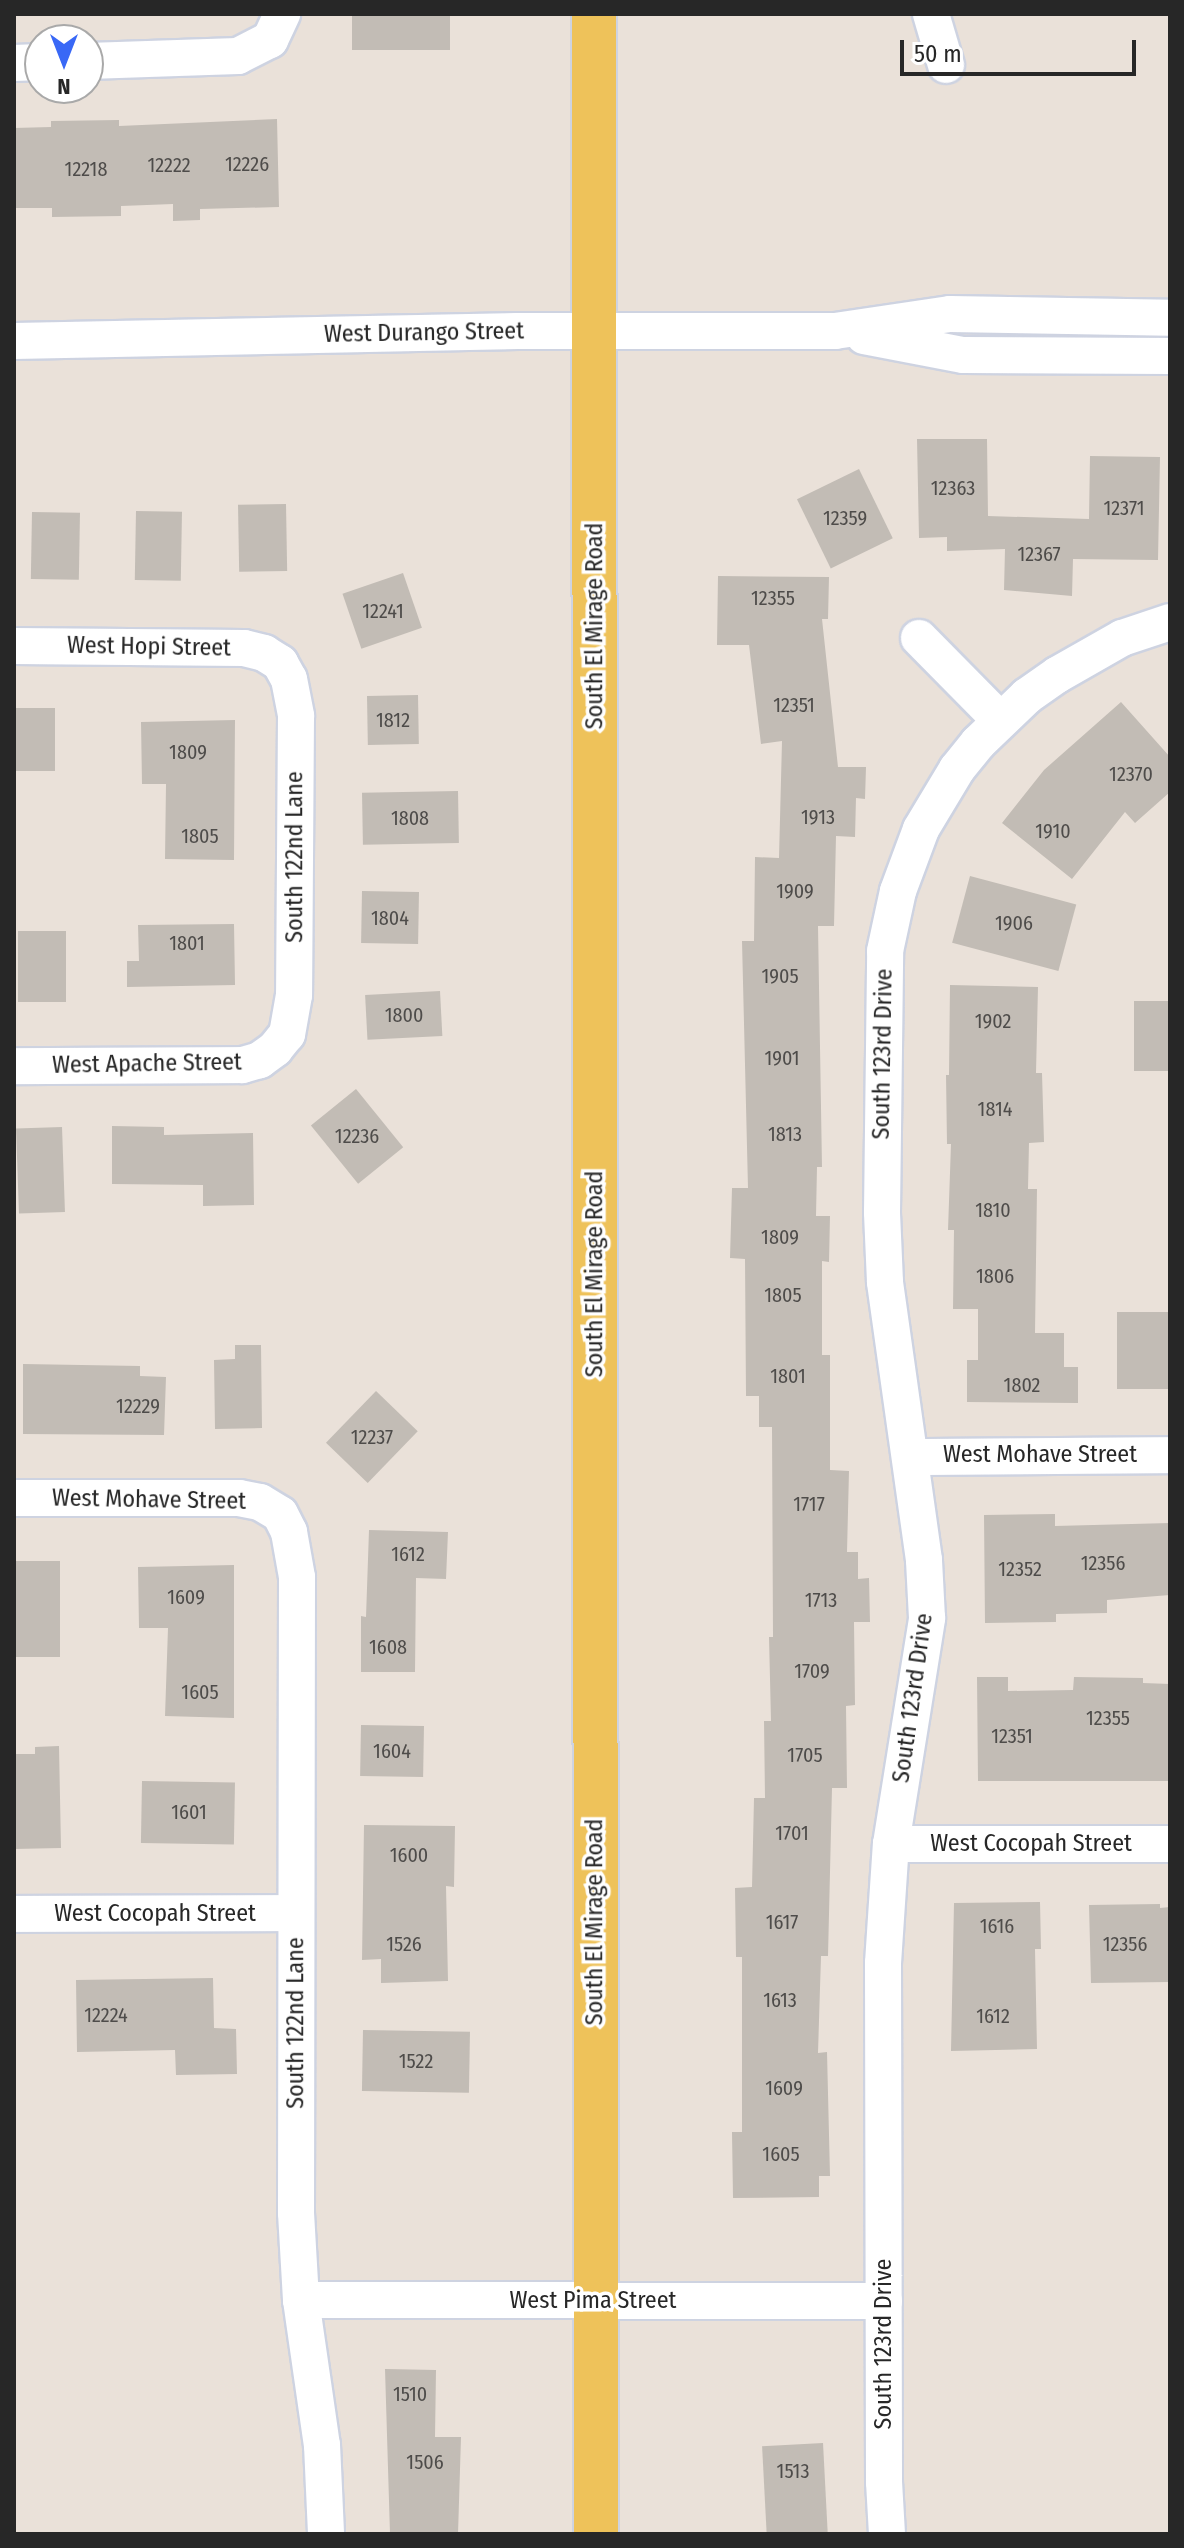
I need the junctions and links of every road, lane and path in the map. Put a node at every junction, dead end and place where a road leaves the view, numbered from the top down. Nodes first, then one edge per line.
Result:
1 (594, 14) edge
2 (931, 14) edge
3 (276, 27) edge
4 (104, 60) edge
5 (946, 65) dead end
6 (1170, 318) edge
7 (593, 330) junction
8 (835, 331) junction
9 (14, 341) edge
10 (1170, 356) edge
11 (1170, 622) edge
12 (919, 638) dead end
13 (14, 646) edge
14 (280, 663) joint
15 (989, 732) junction
16 (275, 1049) joint
17 (14, 1066) edge
18 (1170, 1455) edge
19 (910, 1457) junction
20 (14, 1498) edge
21 (280, 1514) joint
22 (891, 1844) junction
23 (1170, 1844) edge
24 (296, 1913) junction
25 (14, 1914) edge
26 (301, 2300) junction
27 (596, 2301) junction
28 (884, 2301) junction
29 (326, 2534) edge
30 (596, 2534) edge
31 (887, 2534) edge

1 - 7 main road, South El Mirage Road
2 - 5 street
3 - 4 street
6 - 8 street, West Durango Street
7 - 8 street, West Durango Street
7 - 9 street, West Durango Street
7 - 27 main road, South El Mirage Road
8 - 10 street, West Durango Street
11 - 15 street
12 - 15 street
13 - 14 street, West Hopi Street
14 - 16 street, South 122nd Lane
15 - 19 street, South 123rd Drive
16 - 17 street, West Apache Street
18 - 19 street, West Mohave Street
19 - 22 street, South 123rd Drive
20 - 21 street, West Mohave Street
21 - 24 street, South 122nd Lane
22 - 23 street, West Cocopah Street
22 - 28 street, South 123rd Drive
24 - 25 street, West Cocopah Street
24 - 26 street, South 122nd Lane
26 - 27 street, West Pima Street
26 - 29 street, South 122nd Lane
27 - 28 street, West Pima Street
27 - 30 main road, South El Mirage Road
28 - 31 street, South 123rd Drive

